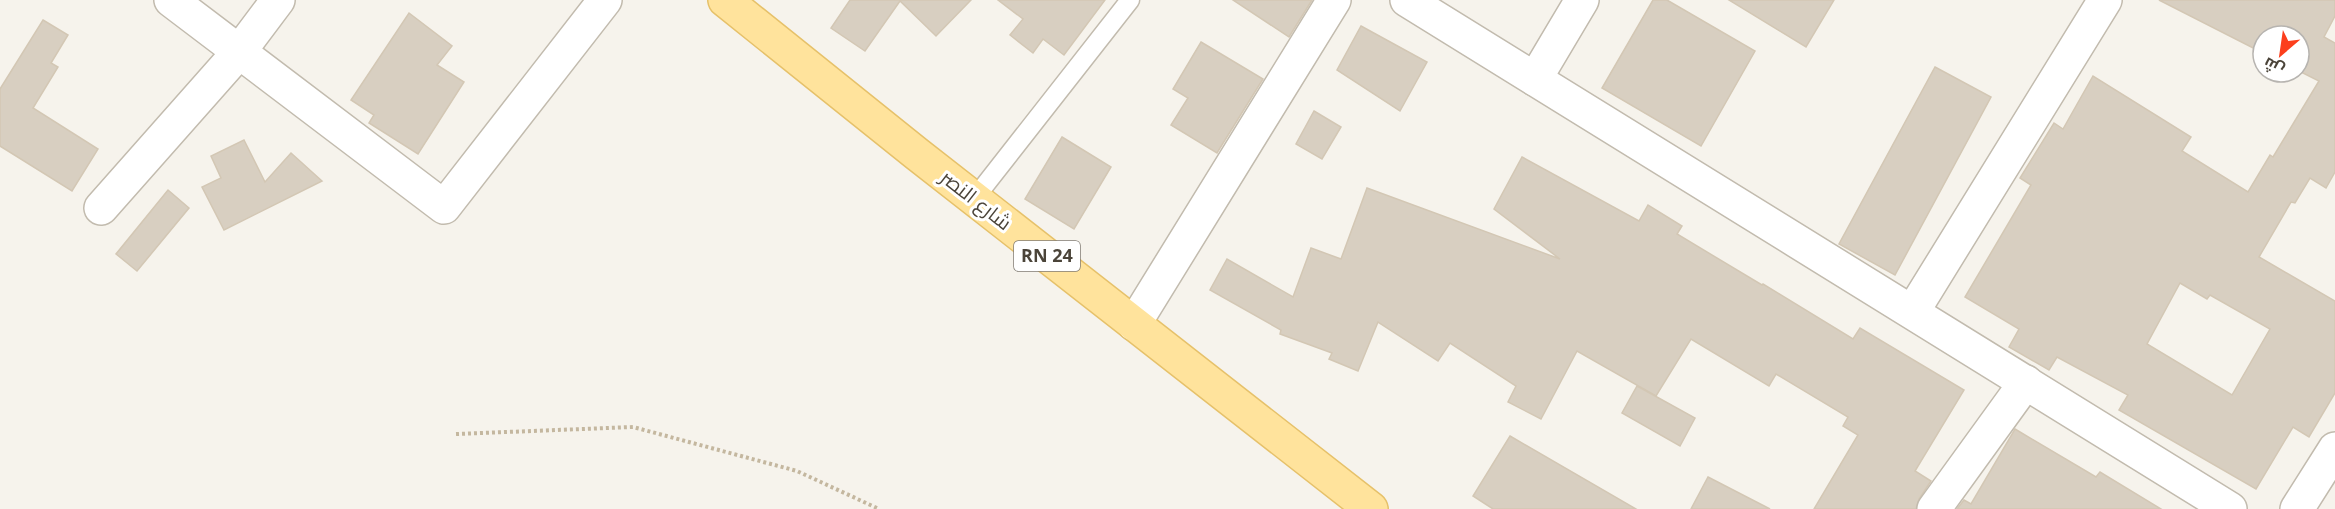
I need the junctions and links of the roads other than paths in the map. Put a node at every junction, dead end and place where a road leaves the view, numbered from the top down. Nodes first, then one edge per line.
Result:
1 (171, 0) edge
2 (278, 0) edge
3 (605, 0) edge
4 (725, 0) edge
5 (1130, 0) edge
6 (1335, 0) edge
7 (1407, 0) edge
8 (1582, 0) edge
9 (2105, 0) edge
10 (239, 52) junction
11 (1535, 79) junction
12 (974, 199) junction
13 (101, 208) dead end
14 (1913, 311) junction
15 (1134, 324) junction
16 (2026, 382) junction
17 (2335, 449) edge
18 (1371, 509) edge
19 (1934, 509) edge
20 (2230, 509) edge
21 (2297, 509) edge

1 - 10 street
2 - 10 street
3 - 10 street
4 - 12 main road, شارع النصر / RN 24
5 - 12 lane
6 - 15 street
7 - 11 street
8 - 11 street
9 - 14 street
10 - 13 street
11 - 14 street
12 - 15 main road, شارع النصر / RN 24
14 - 16 street
15 - 18 main road, شارع النصر / RN 24
16 - 19 street
16 - 20 street
17 - 21 street

